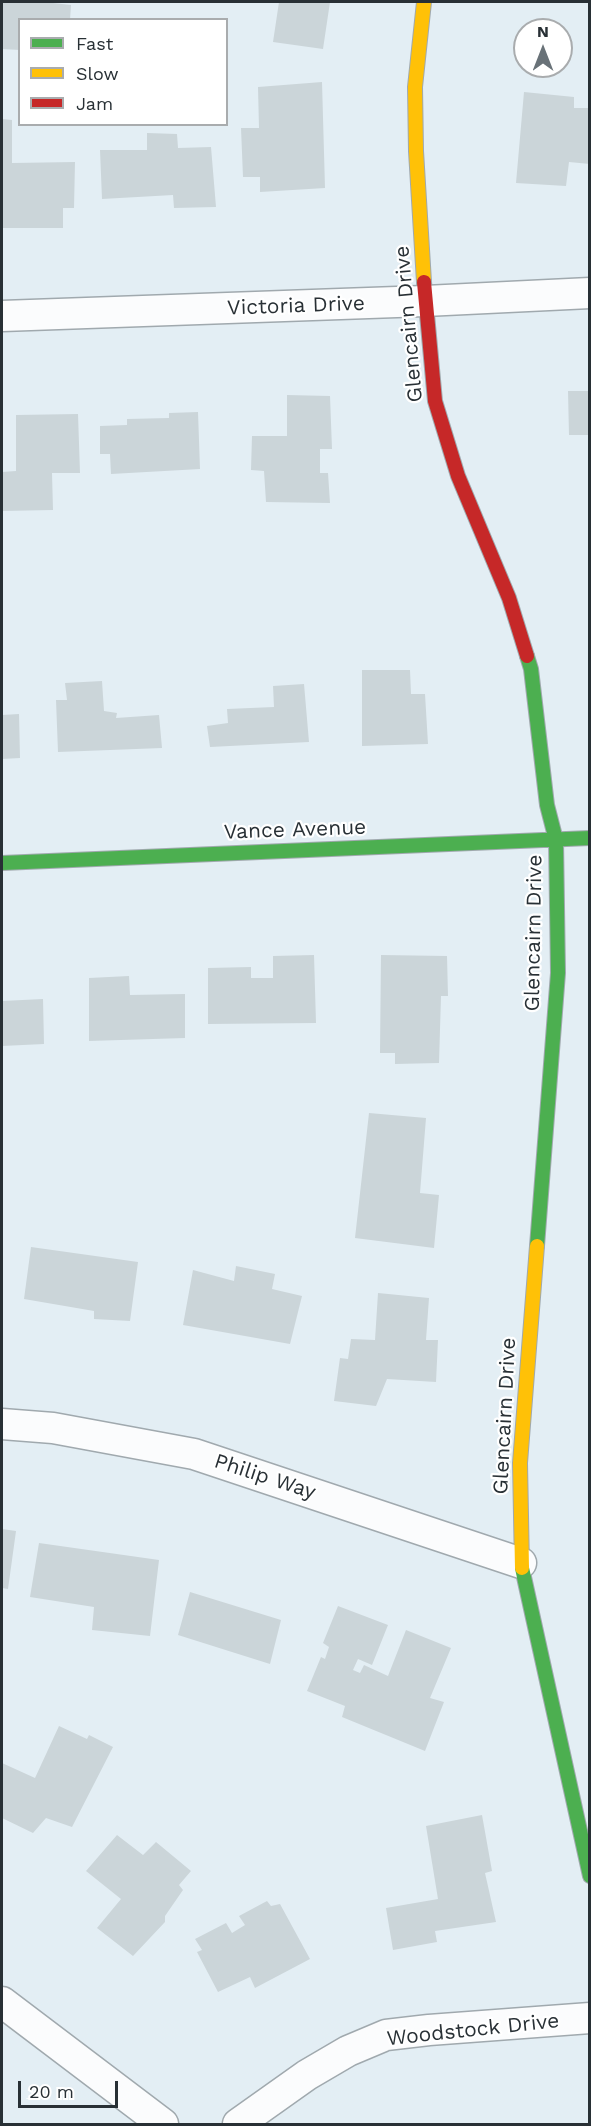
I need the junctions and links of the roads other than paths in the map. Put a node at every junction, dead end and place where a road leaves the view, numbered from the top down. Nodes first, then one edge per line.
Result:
1 (424, 2) edge
2 (590, 293) edge
3 (425, 301) junction
4 (2, 316) edge
5 (590, 838) edge
6 (556, 840) junction
7 (2, 863) edge
8 (2, 1424) edge
9 (521, 1563) junction
10 (590, 1876) edge
11 (2, 2002) edge
12 (590, 2019) edge
13 (164, 2124) edge
14 (238, 2124) edge

1 - 3 street, Glencairn Drive
2 - 3 street, Victoria Drive
3 - 4 street, Victoria Drive
3 - 6 street, Glencairn Drive
5 - 6 street, Vance Avenue
6 - 7 street, Vance Avenue
6 - 9 street, Glencairn Drive
8 - 9 street, Philip Way
9 - 10 street, Glencairn Drive
11 - 13 street
12 - 14 street, Woodstock Drive

